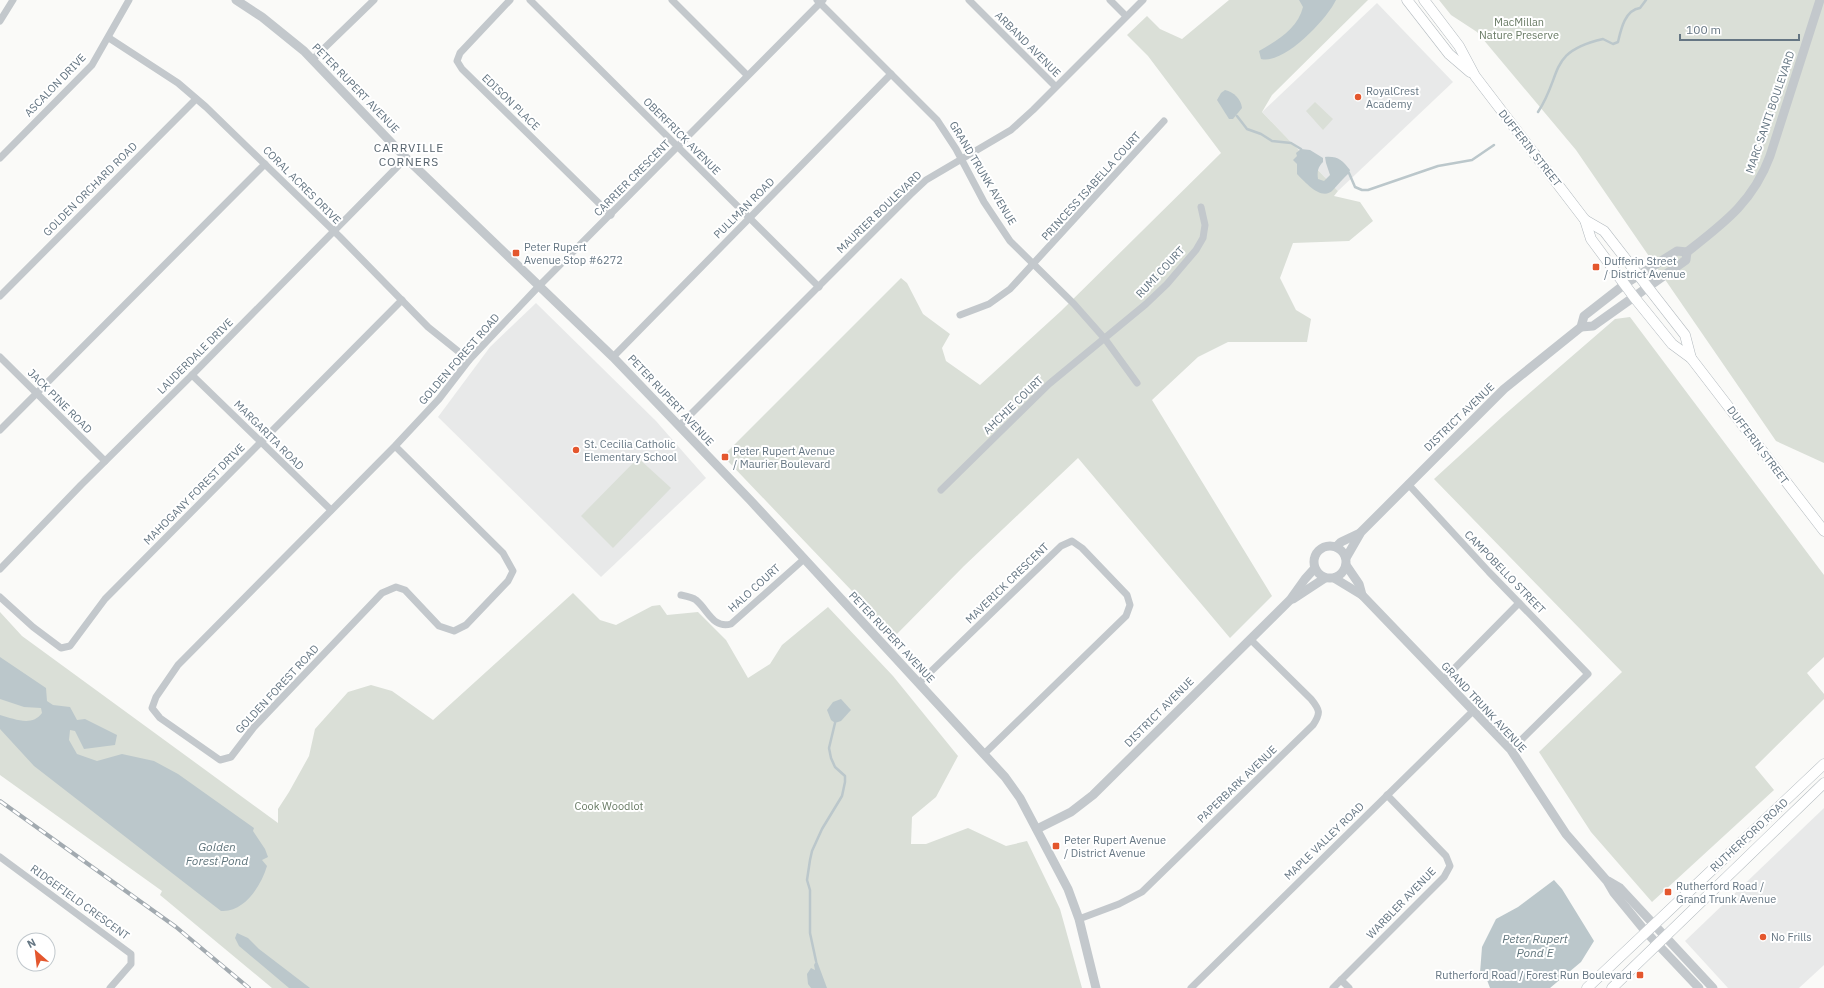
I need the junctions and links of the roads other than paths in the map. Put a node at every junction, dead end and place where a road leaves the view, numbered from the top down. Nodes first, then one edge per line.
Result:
1 (13, 0) edge
2 (129, 0) edge
3 (238, 0) edge
4 (374, 0) edge
5 (510, 0) edge
6 (530, 0) edge
7 (672, 0) edge
8 (969, 0) edge
9 (1110, 0) edge
10 (1143, 0) edge
11 (1407, 0) edge
12 (1424, 0) edge
13 (1820, 0) edge
14 (820, 1) edge
15 (1126, 16) junction
16 (0, 21) edge
17 (109, 38) junction
18 (312, 60) junction
19 (891, 74) junction
20 (747, 75) junction
21 (1475, 76) junction
22 (1055, 86) junction
23 (196, 99) junction
24 (1164, 121) dead end
25 (678, 147) junction
26 (0, 158) edge
27 (406, 158) junction
28 (961, 160) junction
29 (265, 164) junction
30 (1201, 207) dead end
31 (611, 214) junction
32 (750, 219) junction
33 (1585, 220) junction
34 (334, 232) junction
35 (1687, 252) junction
36 (1034, 264) junction
37 (1638, 276) junction
38 (1625, 284) junction
39 (539, 286) junction
40 (819, 287) junction
41 (1647, 288) junction
42 (0, 296) edge
43 (1634, 297) junction
44 (402, 300) junction
45 (960, 316) dead end
46 (1581, 327) junction
47 (1105, 339) junction
48 (0, 357) edge
49 (613, 357) junction
50 (1691, 358) junction
51 (469, 360) junction
52 (192, 375) junction
53 (1137, 383) dead end
54 (37, 394) junction
55 (679, 426) junction
56 (0, 430) edge
57 (261, 442) junction
58 (395, 446) junction
59 (105, 461) junction
60 (1408, 484) junction
61 (941, 490) dead end
62 (331, 510) junction
63 (1824, 531) edge
64 (1361, 532) junction
65 (1336, 547) junction
66 (803, 560) junction
67 (1346, 561) junction
68 (0, 569) edge
69 (1314, 569) junction
70 (1330, 578) junction
71 (681, 595) dead end
72 (1362, 595) junction
73 (0, 597) edge
74 (1290, 600) junction
75 (1519, 603) junction
76 (1250, 639) junction
77 (1443, 680) junction
78 (918, 683) junction
79 (1473, 711) junction
80 (1511, 750) junction
81 (984, 754) junction
82 (1824, 764) edge
83 (1824, 783) edge
84 (1387, 795) junction
85 (1037, 829) junction
86 (0, 857) edge
87 (1607, 881) junction
88 (1079, 919) junction
89 (1655, 924) junction
90 (1646, 932) junction
91 (1666, 936) junction
92 (1657, 944) junction
93 (1341, 980) junction
94 (110, 988) edge
95 (1096, 988) edge
96 (1191, 988) edge
97 (1333, 988) edge
98 (1349, 988) edge
99 (1587, 988) edge
100 (1612, 988) edge
101 (1699, 988) edge
102 (1713, 988) edge

1 - 16 street
2 - 17 street, ASCALON DRIVE
3 - 18 street, PETER RUPERT AVENUE
4 - 18 street
5 - 31 street, EDISON PLACE
6 - 25 street, OBERFRICK AVENUE
7 - 20 street
8 - 22 street, ARBAND AVENUE
9 - 15 street
10 - 15 street, MAURIER BOULEVARD
11 - 21 main road, DUFFERIN STREET
12 - 21 main road, DUFFERIN STREET
13 - 35 street, MARC SANTI BOULEVARD
14 - 19 street, GRAND TRUNK AVENUE
14 - 20 street, CARRIER CRESCENT
15 - 22 street, MAURIER BOULEVARD
17 - 23 street, CORAL ACRES DRIVE
17 - 26 street, ASCALON DRIVE
18 - 27 street, PETER RUPERT AVENUE
19 - 28 street, GRAND TRUNK AVENUE
19 - 32 street, PULLMAN ROAD
20 - 25 street, CARRIER CRESCENT
21 - 33 main road, DUFFERIN STREET
22 - 28 street, MAURIER BOULEVARD
23 - 29 street, CORAL ACRES DRIVE
23 - 42 street, GOLDEN ORCHARD ROAD
24 - 36 street, PRINCESS ISABELLA COURT
25 - 31 street, CARRIER CRESCENT
25 - 32 street, OBERFRICK AVENUE
27 - 34 street, LAUDERDALE DRIVE
27 - 39 street, PETER RUPERT AVENUE
28 - 36 street, GRAND TRUNK AVENUE
28 - 40 street, MAURIER BOULEVARD
29 - 34 street, CORAL ACRES DRIVE
29 - 54 street
30 - 47 street, RUMI COURT
31 - 39 street, CARRIER CRESCENT
32 - 40 street, OBERFRICK AVENUE
32 - 49 street, PULLMAN ROAD
33 - 37 main road, DUFFERIN STREET
33 - 38 main road, DUFFERIN STREET
34 - 44 street, CORAL ACRES DRIVE
34 - 52 street, LAUDERDALE DRIVE
35 - 37 street, MARC SANTI BOULEVARD
35 - 41 street, MARC SANTI BOULEVARD
36 - 45 street, PRINCESS ISABELLA COURT
36 - 47 street, GRAND TRUNK AVENUE
37 - 38 street, MARC SANTI BOULEVARD
37 - 41 main road, DUFFERIN STREET
38 - 43 main road, DUFFERIN STREET
38 - 46 street, DISTRICT AVENUE
39 - 49 street, PETER RUPERT AVENUE
39 - 51 street, GOLDEN FOREST ROAD
40 - 55 street, MAURIER BOULEVARD
41 - 43 street, MARC SANTI BOULEVARD
41 - 50 main road, DUFFERIN STREET
43 - 46 street, DISTRICT AVENUE
43 - 50 main road, DUFFERIN STREET
44 - 51 street, CORAL ACRES DRIVE
44 - 57 street, MAHOGANY FOREST DRIVE
46 - 60 street, DISTRICT AVENUE
47 - 53 street, GRAND TRUNK AVENUE
47 - 61 street, AHCHIE COURT
48 - 54 street, JACK PINE ROAD
49 - 55 street, PETER RUPERT AVENUE
50 - 63 main road, DUFFERIN STREET
51 - 58 street, GOLDEN FOREST ROAD
52 - 57 street, MARGARITA ROAD
52 - 59 street, LAUDERDALE DRIVE
54 - 56 street
54 - 59 street, JACK PINE ROAD
55 - 66 street, PETER RUPERT AVENUE
57 - 62 street, MARGARITA ROAD
57 - 73 street, MAHOGANY FOREST DRIVE
58 - 62 street, GOLDEN FOREST ROAD
58 - 62 street, GOLDEN FOREST ROAD
59 - 68 street, LAUDERDALE DRIVE
60 - 64 street, DISTRICT AVENUE
60 - 75 street, CAMPOBELLO STREET
64 - 65 street, DISTRICT AVENUE
64 - 67 street, DISTRICT AVENUE
65 - 67 street
65 - 69 street
66 - 71 street, HALO COURT
66 - 78 street, PETER RUPERT AVENUE
67 - 70 street
67 - 72 street, GRAND TRUNK AVENUE
69 - 70 street
69 - 74 street, DISTRICT AVENUE
70 - 72 street, GRAND TRUNK AVENUE
70 - 74 street, DISTRICT AVENUE
72 - 77 street, GRAND TRUNK AVENUE
74 - 76 street, DISTRICT AVENUE
75 - 77 street
75 - 80 street, CAMPOBELLO STREET
76 - 85 street, DISTRICT AVENUE
76 - 88 street, PAPERBARK AVENUE
77 - 79 street, GRAND TRUNK AVENUE
78 - 81 street, PETER RUPERT AVENUE
78 - 81 street, MAVERICK CRESCENT
79 - 80 street, GRAND TRUNK AVENUE
79 - 84 street, MAPLE VALLEY ROAD
80 - 87 street, GRAND TRUNK AVENUE
81 - 85 street, PETER RUPERT AVENUE
82 - 89 main road, RUTHERFORD ROAD
83 - 91 main road, RUTHERFORD ROAD
84 - 93 street, WARBLER AVENUE
84 - 96 street, MAPLE VALLEY ROAD
85 - 88 street, PETER RUPERT AVENUE
86 - 94 street, RIDGEFIELD CRESCENT
87 - 89 street, GRAND TRUNK AVENUE
87 - 90 street, GRAND TRUNK AVENUE
88 - 95 street, PETER RUPERT AVENUE
89 - 90 main road, RUTHERFORD ROAD
89 - 91 street, GRAND TRUNK AVENUE
90 - 92 street, GRAND TRUNK AVENUE
90 - 99 main road, RUTHERFORD ROAD
91 - 92 main road, RUTHERFORD ROAD
91 - 102 street, GRAND TRUNK AVENUE
92 - 100 main road, RUTHERFORD ROAD
92 - 101 street, GRAND TRUNK AVENUE
93 - 97 street, WARBLER AVENUE
93 - 98 street

